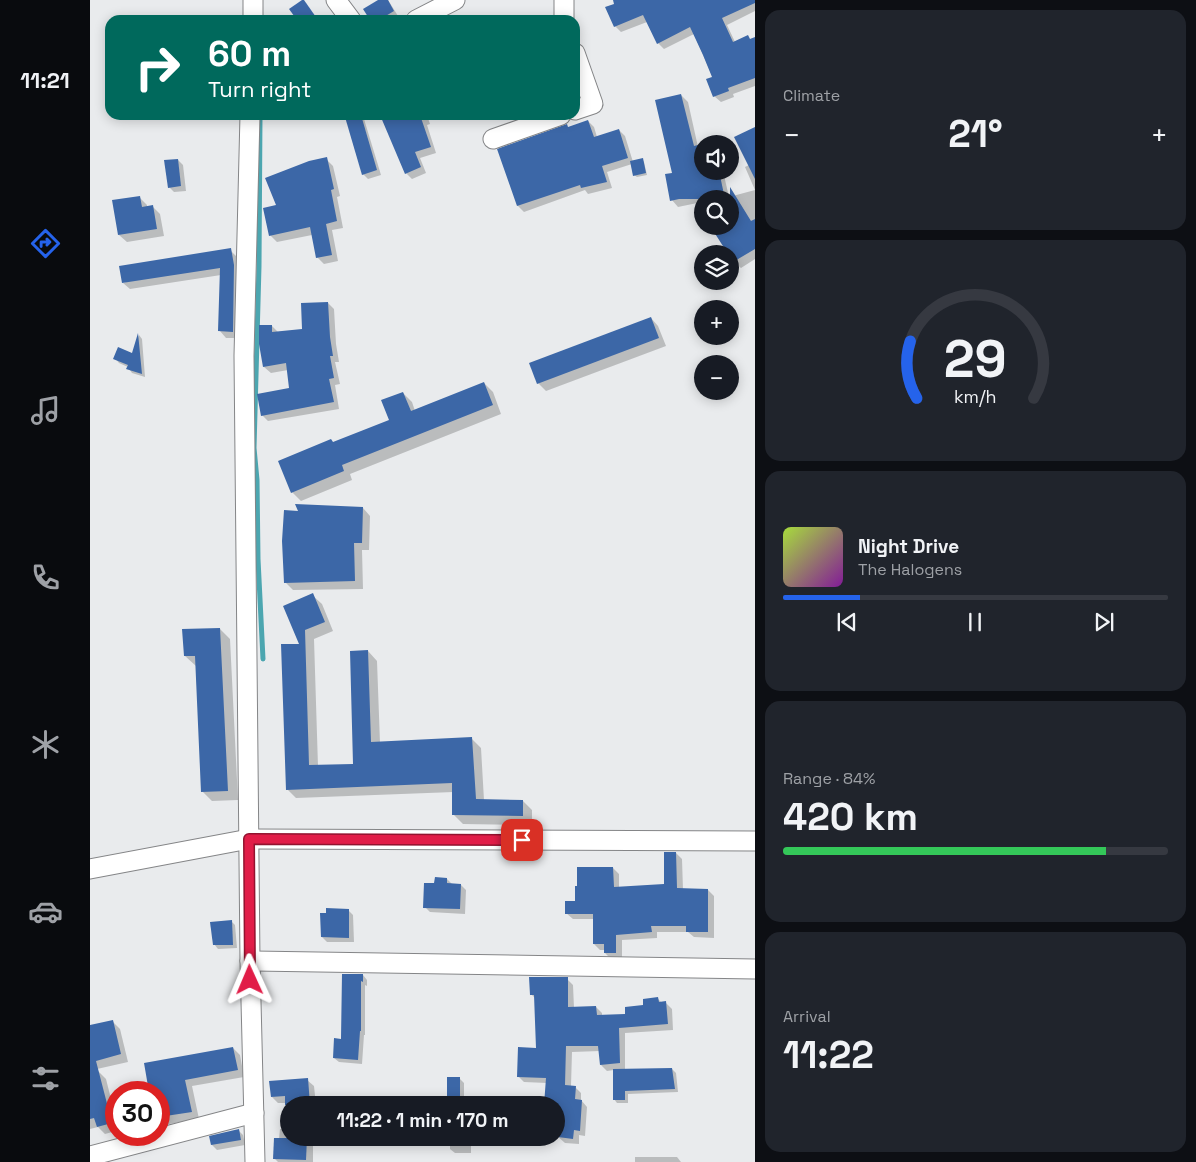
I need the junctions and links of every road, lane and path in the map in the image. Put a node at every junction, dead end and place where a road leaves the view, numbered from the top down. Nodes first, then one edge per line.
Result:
1 (254, 0) edge
2 (336, 0) edge
3 (455, 0) edge
4 (563, 0) edge
5 (253, 15) edge
6 (347, 15) edge
7 (426, 15) edge
8 (564, 15) edge
9 (580, 67) edge
10 (580, 108) edge
11 (250, 120) edge
12 (547, 120) edge
13 (493, 139) dead end
14 (249, 839) junction
15 (755, 840) edge
16 (90, 870) edge
17 (250, 961) junction
18 (755, 969) edge
19 (254, 1113) junction
20 (90, 1156) edge
21 (255, 1162) edge

1 - 5 street
2 - 6 street
3 - 7 street
4 - 8 street
9 - 10 street
11 - 14 street
12 - 13 street
14 - 15 street
14 - 16 street
14 - 17 street
17 - 18 street
17 - 19 street
19 - 20 street
19 - 21 street

